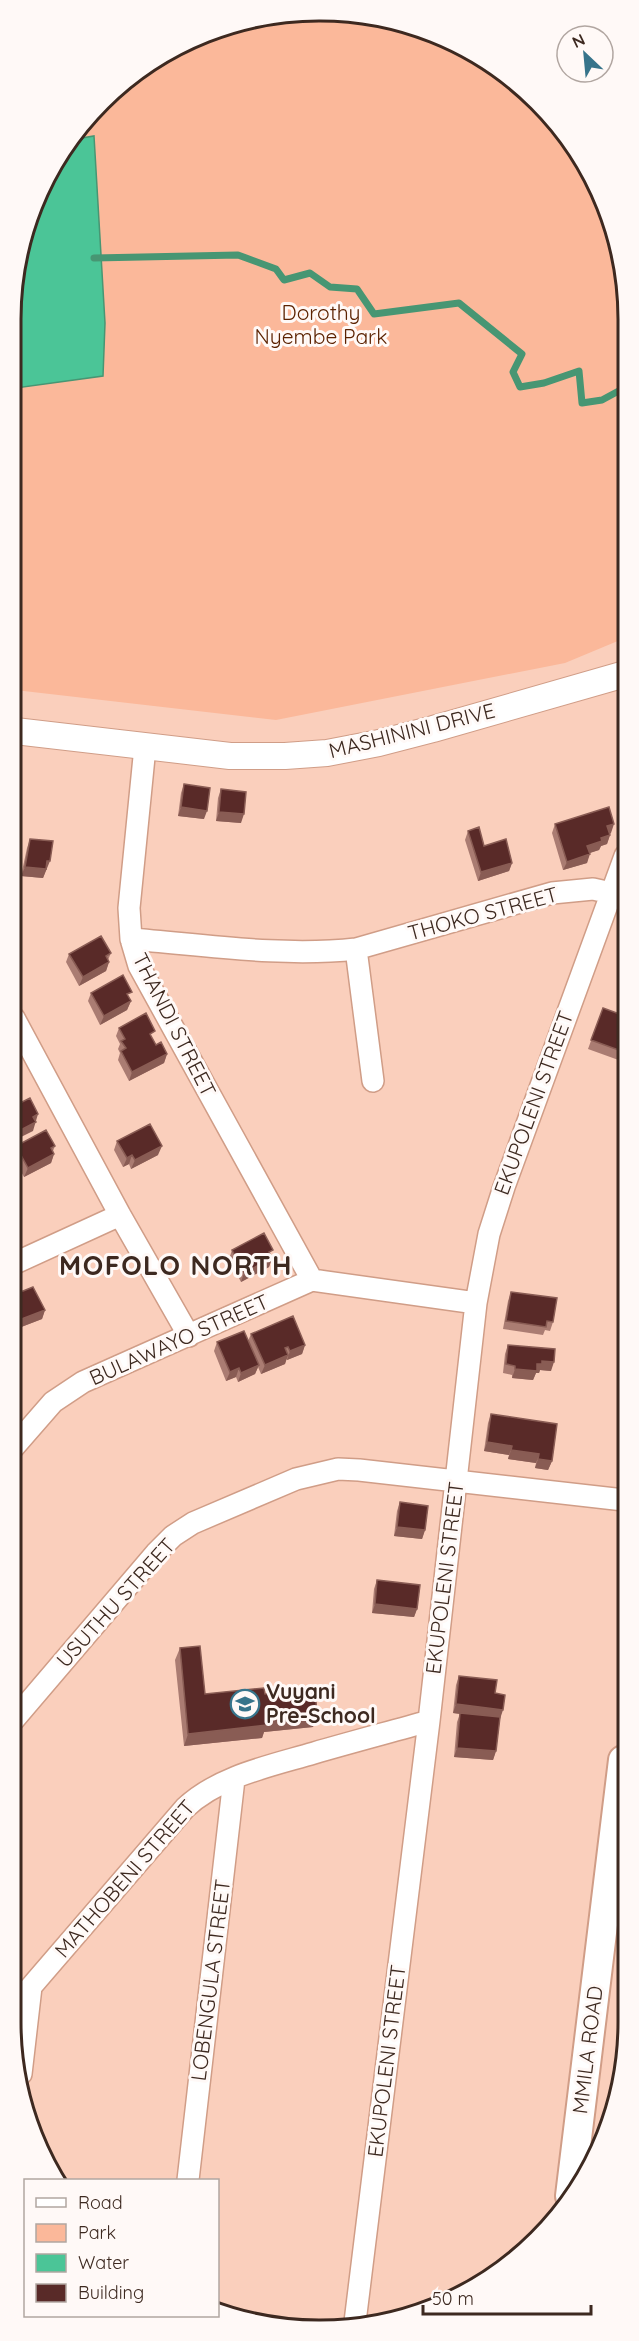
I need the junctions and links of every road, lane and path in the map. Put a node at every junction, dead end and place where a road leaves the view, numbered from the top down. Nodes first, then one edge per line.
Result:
1 (618, 676) edge
2 (21, 732) edge
3 (145, 747) junction
4 (618, 874) edge
5 (611, 892) junction
6 (131, 939) junction
7 (356, 949) junction
8 (21, 1031) edge
9 (373, 1081) dead end
10 (120, 1215) junction
11 (21, 1260) edge
12 (312, 1280) junction
13 (476, 1303) junction
14 (189, 1336) junction
15 (21, 1439) edge
16 (457, 1481) junction
17 (618, 1499) edge
18 (21, 1711) edge
19 (429, 1720) junction
20 (234, 1779) junction
21 (618, 1802) edge
22 (618, 1941) edge
23 (31, 1987) junction
24 (21, 1998) edge
25 (23, 2054) edge
26 (594, 2137) edge
27 (188, 2179) edge
28 (572, 2181) edge
29 (356, 2317) edge

1 - 3 street, MASHININI DRIVE
2 - 3 street, MASHININI DRIVE
3 - 6 street, THANDI STREET
4 - 5 street, EKUPOLENI STREET
5 - 7 street, THOKO STREET
5 - 13 street, EKUPOLENI STREET
6 - 7 street, THOKO STREET
6 - 12 street, THANDI STREET
7 - 9 street
8 - 10 street
10 - 11 street
10 - 14 street
12 - 13 street
12 - 14 street, BULAWAYO STREET
13 - 16 street, EKUPOLENI STREET
14 - 15 street, BULAWAYO STREET
16 - 17 street, USUTHU STREET
16 - 18 street, USUTHU STREET
16 - 19 street, EKUPOLENI STREET
19 - 20 street, MATHOBENI STREET
19 - 29 street, EKUPOLENI STREET
20 - 23 street, MATHOBENI STREET
20 - 27 street, LOBENGULA STREET
21 - 28 main road, MMILA ROAD
22 - 26 main road, MMILA ROAD
23 - 24 street, MATHOBENI STREET
23 - 25 street

